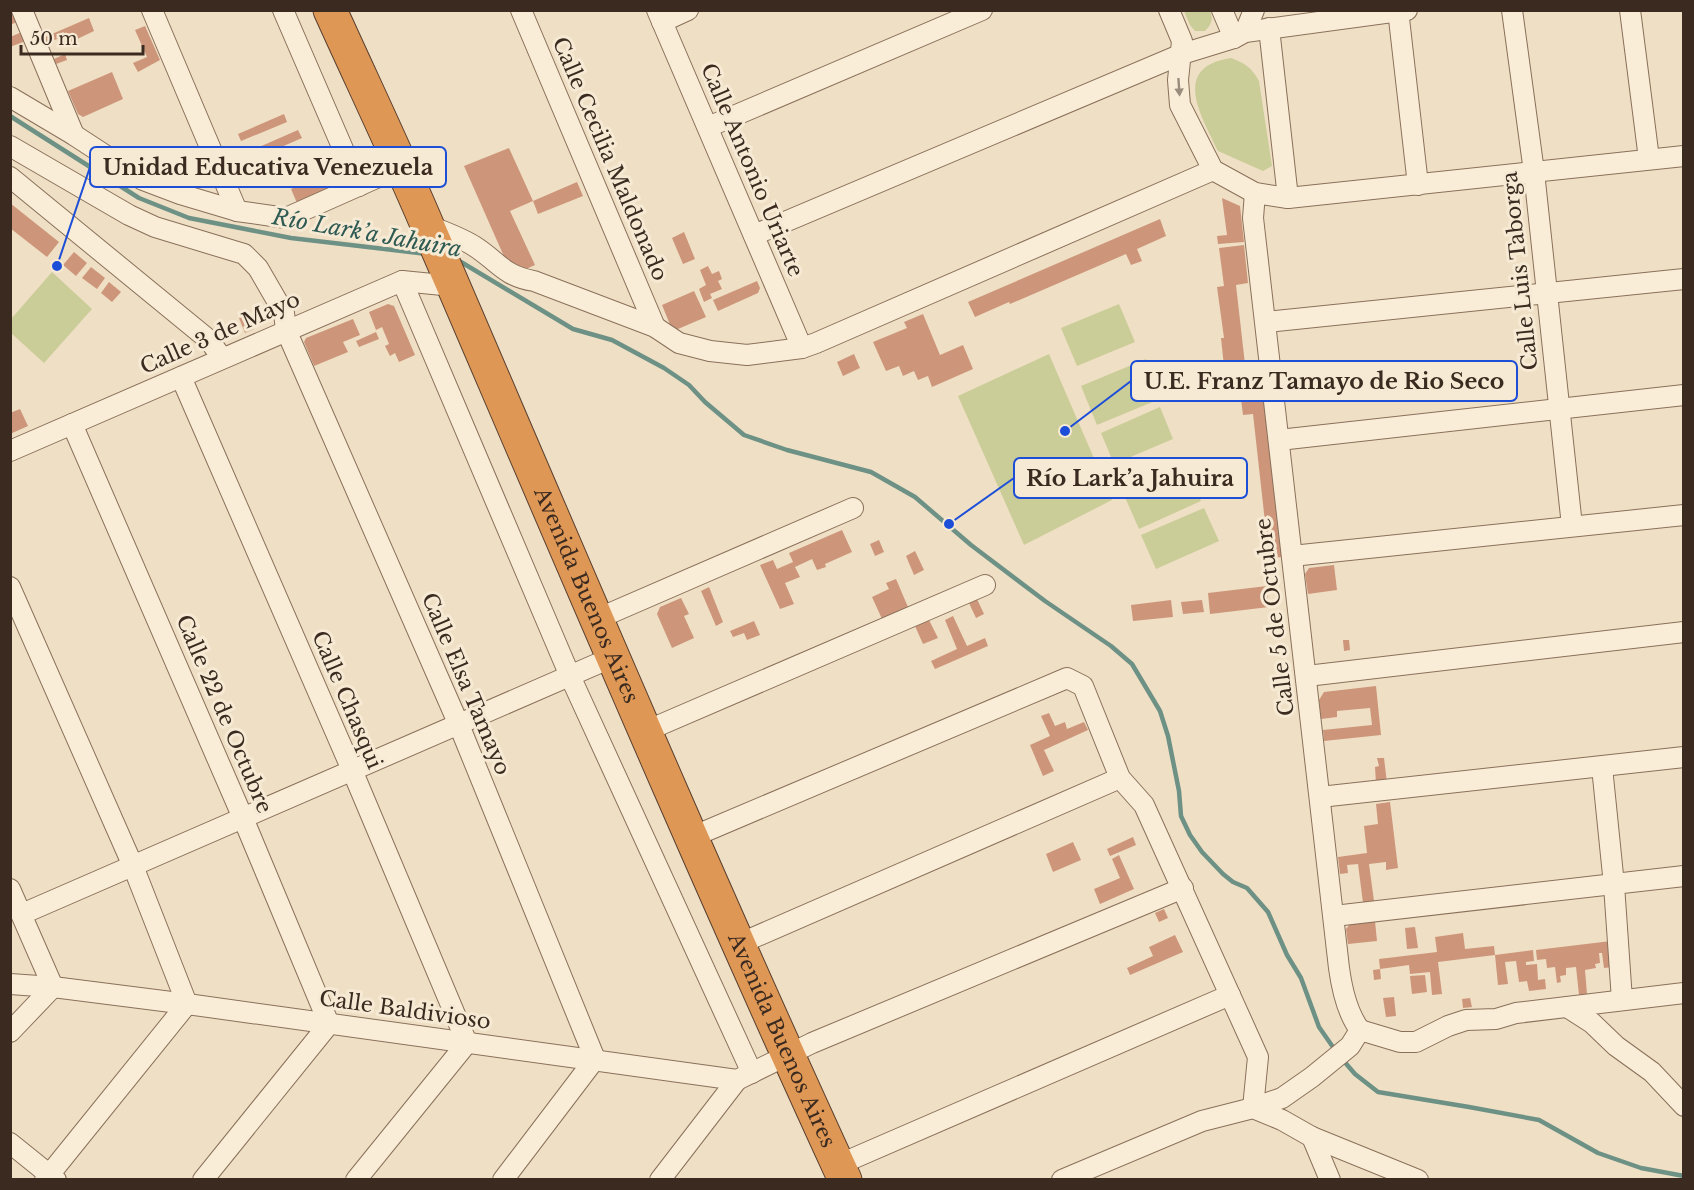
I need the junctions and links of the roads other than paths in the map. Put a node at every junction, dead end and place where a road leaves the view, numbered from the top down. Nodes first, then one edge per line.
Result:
1 (22, 10) edge
2 (152, 10) edge
3 (283, 10) edge
4 (330, 10) edge
5 (521, 10) edge
6 (688, 10) edge
7 (982, 10) edge
8 (1169, 10) edge
9 (1222, 10) edge
10 (1254, 10) edge
11 (1512, 10) edge
12 (1630, 10) edge
13 (1401, 11) edge
14 (660, 16) edge
15 (1269, 28) junction
16 (1240, 35) junction
17 (1182, 54) junction
18 (10, 98) edge
19 (708, 127) junction
20 (74, 135) junction
21 (10, 146) edge
22 (1683, 156) edge
23 (1649, 159) junction
24 (400, 167) junction
25 (1213, 170) junction
26 (1534, 172) junction
27 (10, 177) edge
28 (1418, 185) junction
29 (359, 186) junction
30 (1255, 193) junction
31 (1288, 198) junction
32 (237, 211) junction
33 (431, 234) junction
34 (754, 235) junction
35 (1683, 279) edge
36 (451, 280) junction
37 (402, 281) junction
38 (1547, 293) junction
39 (1266, 322) junction
40 (655, 327) junction
41 (286, 330) junction
42 (802, 348) junction
43 (222, 358) junction
44 (181, 377) junction
45 (1683, 395) edge
46 (1559, 410) junction
47 (72, 424) junction
48 (1279, 440) junction
49 (10, 451) edge
50 (853, 508) dead end
51 (1683, 515) edge
52 (1572, 526) junction
53 (1292, 556) junction
54 (985, 585) dead end
55 (10, 587) edge
56 (597, 618) junction
57 (1683, 632) edge
58 (613, 657) junction
59 (570, 676) junction
60 (1307, 676) junction
61 (459, 725) junction
62 (646, 731) junction
63 (1683, 757) edge
64 (1602, 767) junction
65 (352, 770) junction
66 (1120, 778) junction
67 (1320, 797) junction
68 (243, 818) junction
69 (692, 837) junction
70 (133, 866) junction
71 (1683, 876) edge
72 (1614, 885) junction
73 (1183, 888) junction
74 (10, 889) edge
75 (22, 914) junction
76 (1334, 916) junction
77 (739, 944) junction
78 (10, 984) edge
79 (53, 987) junction
80 (1683, 993) edge
81 (1230, 995) junction
82 (1622, 1000) junction
83 (188, 1004) junction
84 (1567, 1007) junction
85 (328, 1024) junction
86 (1360, 1030) junction
87 (10, 1032) edge
88 (467, 1043) junction
89 (787, 1054) junction
90 (595, 1059) junction
91 (744, 1076) junction
92 (1683, 1106) edge
93 (1253, 1108) junction
94 (1312, 1137) junction
95 (10, 1143) edge
96 (842, 1172) edge
97 (50, 1178) edge
98 (204, 1179) edge
99 (356, 1179) edge
100 (503, 1179) edge
101 (660, 1179) edge
102 (1062, 1179) edge
103 (1330, 1179) edge
104 (1418, 1179) edge

1 - 20 street
2 - 32 street
3 - 29 street
4 - 24 highway, Avenida Buenos Aires
5 - 40 street, Calle Cecilia Maldonado
6 - 14 street
7 - 19 street
8 - 17 street
9 - 16 street
10 - 16 street
11 - 26 street, Calle Luis Taborga
12 - 23 street
13 - 15 street
13 - 28 street
14 - 19 street, Calle Antonio Uriarte
15 - 16 street
15 - 31 street
16 - 17 street
17 -> 25 street
17 - 34 street
18 - 20 street
19 - 34 street, Calle Antonio Uriarte
20 - 32 street
21 - 41 street, Calle Elsa Tamayo
22 - 23 street
23 - 26 street
24 - 29 street
24 - 33 highway, Avenida Buenos Aires
25 - 30 street
25 - 42 street
26 - 28 street
26 - 38 street, Calle Luis Taborga
27 - 43 street
28 - 31 street
29 - 32 street
30 - 31 street
30 - 39 street, Calle 5 de Octubre
33 - 36 highway, Avenida Buenos Aires
33 - 40 street
34 - 42 street, Calle Antonio Uriarte
35 - 38 street
36 - 37 street, Calle 3 de Mayo
36 - 56 highway, Avenida Buenos Aires
37 - 41 street, Calle 3 de Mayo
37 - 59 street
38 - 39 street
38 - 46 street, Calle Luis Taborga
39 - 48 street, Calle 5 de Octubre
40 - 42 street
41 - 43 street, Calle 3 de Mayo
41 - 61 street, Calle Elsa Tamayo
43 - 44 street, Calle 3 de Mayo
44 - 47 street, Calle 3 de Mayo
44 - 65 street, Calle Chasqui
45 - 46 street
46 - 48 street
46 - 52 street, Calle Luis Taborga
47 - 49 street, Calle 3 de Mayo
47 - 68 street, Calle 22 de Octubre
48 - 53 street, Calle 5 de Octubre
50 - 56 street
51 - 52 street
52 - 53 street
53 - 60 street, Calle 5 de Octubre
54 - 62 street
55 - 70 street
56 - 58 highway, Avenida Buenos Aires
57 - 60 street
58 - 59 street
58 - 62 highway, Avenida Buenos Aires
59 - 61 street
59 - 91 street
60 - 67 street, Calle 5 de Octubre
61 - 65 street
61 - 90 street, Calle Elsa Tamayo
62 - 69 highway, Avenida Buenos Aires
63 - 64 street
64 - 67 street
64 - 72 street
65 - 68 street
65 - 88 street, Calle Chasqui
66 - 69 street
66 - 73 street
66 - 77 street
67 - 76 street, Calle 5 de Octubre
68 - 70 street
68 - 85 street, Calle 22 de Octubre
69 - 77 highway, Avenida Buenos Aires
70 - 75 street
70 - 83 street
71 - 72 street
72 - 76 street
72 - 82 street
73 - 81 street
73 - 89 street
74 - 75 street
75 - 79 street
76 - 86 street, Calle 5 de Octubre
77 - 89 highway, Avenida Buenos Aires
78 - 79 street, Calle Baldivioso
79 - 83 street, Calle Baldivioso
79 - 87 street
80 - 82 street
81 - 93 street
81 - 96 street
82 - 84 street
83 - 85 street, Calle Baldivioso
83 - 97 street
84 - 86 street
84 - 92 street
85 - 88 street, Calle Baldivioso
85 - 98 street
86 - 93 street
88 - 90 street, Calle Baldivioso
88 - 99 street
89 - 91 street
89 - 96 highway, Avenida Buenos Aires
90 - 91 street, Calle Baldivioso
90 - 100 street
91 - 101 street
93 - 94 street
93 - 102 street
94 - 103 street
94 - 104 street
95 - 97 street

